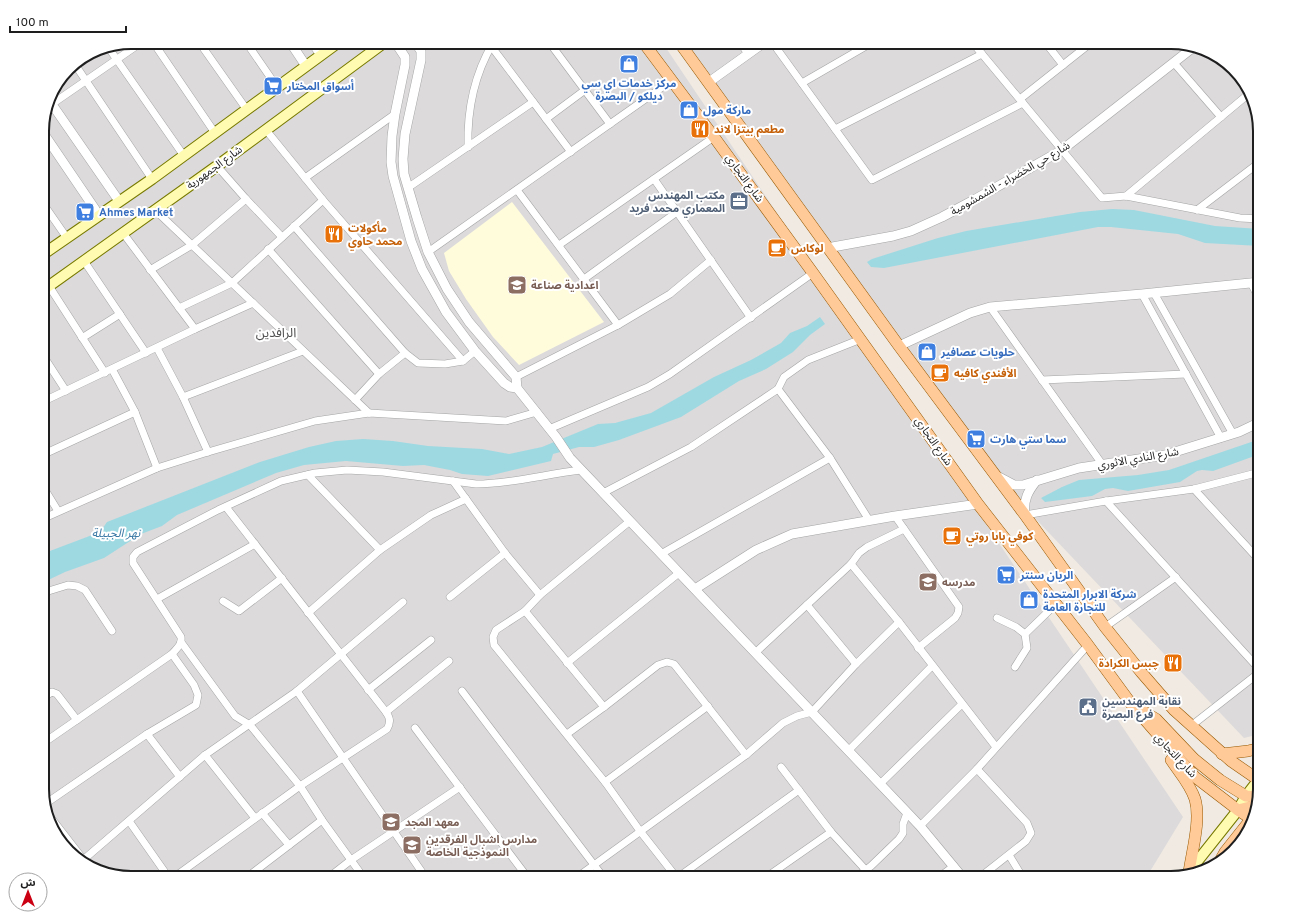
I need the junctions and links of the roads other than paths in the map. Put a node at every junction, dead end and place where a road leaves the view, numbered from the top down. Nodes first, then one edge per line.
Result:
1 (132, 49) edge
2 (158, 49) edge
3 (204, 49) edge
4 (251, 49) edge
5 (295, 49) edge
6 (317, 49) edge
7 (329, 49) edge
8 (376, 49) edge
9 (400, 49) edge
10 (420, 49) edge
11 (490, 49) edge
12 (496, 49) edge
13 (555, 49) edge
14 (648, 49) edge
15 (684, 49) edge
16 (745, 49) edge
17 (755, 49) edge
18 (777, 49) edge
19 (861, 49) edge
20 (978, 49) edge
21 (1050, 49) edge
22 (1083, 49) edge
23 (1185, 51) edge
24 (112, 52) edge
25 (748, 54) junction
26 (982, 54) junction
27 (321, 55) junction
28 (117, 59) junction
29 (1174, 63) junction
30 (1063, 65) junction
31 (306, 66) junction
32 (78, 68) edge
33 (86, 80) junction
34 (671, 80) junction
35 (709, 82) junction
36 (802, 83) junction
37 (401, 86) junction
38 (277, 87) junction
39 (415, 88) junction
40 (585, 90) junction
41 (1245, 96) edge
42 (56, 98) edge
43 (1021, 101) junction
44 (533, 102) junction
45 (53, 106) edge
46 (247, 110) junction
47 (395, 114) junction
48 (1221, 117) junction
49 (546, 119) junction
50 (610, 124) junction
51 (835, 129) junction
52 (266, 130) junction
53 (215, 133) junction
54 (714, 137) junction
55 (49, 141) edge
56 (468, 147) junction
57 (1062, 150) junction
58 (571, 152) junction
59 (184, 156) junction
60 (217, 166) junction
61 (1253, 167) edge
62 (305, 178) junction
63 (152, 179) junction
64 (654, 179) junction
65 (409, 187) junction
66 (517, 190) junction
67 (1126, 196) junction
68 (246, 199) junction
69 (323, 200) junction
70 (119, 201) junction
71 (154, 210) junction
72 (1197, 210) junction
73 (49, 212) edge
74 (677, 212) junction
75 (99, 215) junction
76 (1253, 219) edge
77 (294, 226) junction
78 (123, 233) junction
79 (282, 237) junction
80 (67, 238) junction
81 (192, 245) junction
82 (559, 245) junction
83 (827, 248) junction
84 (268, 249) junction
85 (49, 250) edge
86 (428, 252) junction
87 (711, 260) junction
88 (84, 261) junction
89 (150, 270) junction
90 (813, 273) junction
91 (584, 279) junction
92 (1253, 282) edge
93 (232, 283) junction
94 (49, 286) edge
95 (49, 292) edge
96 (1154, 293) junction
97 (1142, 294) junction
98 (253, 303) junction
99 (179, 308) junction
100 (990, 308) junction
101 (120, 314) junction
102 (751, 318) junction
103 (618, 325) junction
104 (195, 329) junction
105 (82, 338) junction
106 (861, 339) junction
107 (899, 346) junction
108 (157, 348) junction
109 (475, 350) junction
110 (304, 351) junction
111 (146, 353) junction
112 (405, 353) junction
113 (463, 361) junction
114 (49, 365) edge
115 (112, 369) junction
116 (105, 372) junction
117 (380, 374) junction
118 (1186, 374) junction
119 (516, 377) junction
120 (1042, 380) junction
121 (504, 384) junction
122 (517, 388) junction
123 (778, 389) junction
124 (66, 391) junction
125 (183, 397) junction
126 (49, 399) edge
127 (355, 400) junction
128 (135, 412) junction
129 (537, 412) junction
130 (369, 413) junction
131 (1253, 425) edge
132 (549, 429) junction
133 (1233, 434) junction
134 (1221, 438) junction
135 (49, 452) edge
136 (208, 452) junction
137 (830, 458) junction
138 (1102, 464) junction
139 (157, 468) junction
140 (581, 470) junction
141 (993, 474) junction
142 (1253, 474) edge
143 (308, 475) junction
144 (1037, 480) junction
145 (452, 481) junction
146 (1194, 489) junction
147 (603, 493) junction
148 (49, 496) edge
149 (466, 499) junction
150 (1106, 501) junction
151 (978, 504) junction
152 (226, 507) junction
153 (58, 511) junction
154 (49, 515) edge
155 (1025, 515) junction
156 (895, 516) junction
157 (869, 520) junction
158 (630, 521) junction
159 (904, 529) junction
160 (255, 544) junction
161 (380, 550) junction
162 (505, 553) junction
163 (1253, 553) edge
164 (662, 554) junction
165 (851, 564) junction
166 (680, 574) junction
167 (1176, 577) junction
168 (282, 578) junction
169 (694, 589) junction
170 (49, 591) edge
171 (540, 595) junction
172 (450, 597) dead end
173 (156, 599) junction
174 (223, 601) dead end
175 (403, 602) dead end
176 (1056, 604) junction
177 (807, 605) junction
178 (524, 611) junction
179 (308, 613) junction
180 (997, 618) dead end
181 (899, 622) junction
182 (1105, 627) junction
183 (112, 631) dead end
184 (1026, 634) junction
185 (431, 640) dead end
186 (181, 642) junction
187 (1088, 645) junction
188 (918, 648) junction
189 (755, 653) junction
190 (172, 654) junction
191 (341, 655) junction
192 (449, 661) dead end
193 (566, 663) junction
194 (1253, 663) edge
195 (856, 664) junction
196 (932, 666) junction
197 (1015, 667) dead end
198 (1253, 677) edge
199 (368, 690) junction
200 (297, 691) junction
201 (462, 691) dead end
202 (49, 694) edge
203 (962, 704) junction
204 (1132, 705) junction
205 (708, 706) junction
206 (604, 707) junction
207 (386, 712) junction
208 (812, 712) junction
209 (77, 720) junction
210 (250, 725) junction
211 (1149, 725) junction
212 (1191, 726) junction
213 (415, 728) dead end
214 (147, 734) junction
215 (567, 734) junction
216 (49, 739) edge
217 (996, 747) junction
218 (1253, 750) edge
219 (848, 751) junction
220 (1222, 754) junction
221 (206, 755) junction
222 (746, 755) junction
223 (343, 757) junction
224 (781, 767) dead end
225 (977, 769) junction
226 (1253, 776) edge
227 (180, 777) junction
228 (605, 782) junction
229 (880, 784) junction
230 (300, 786) junction
231 (460, 787) junction
232 (799, 790) junction
233 (1252, 797) edge
234 (50, 800) edge
235 (1251, 807) edge
236 (1238, 810) junction
237 (262, 813) junction
238 (908, 813) junction
239 (1248, 817) edge
240 (255, 818) junction
241 (322, 820) junction
242 (129, 821) junction
243 (920, 826) junction
244 (60, 829) edge
245 (640, 831) junction
246 (831, 832) junction
247 (394, 833) junction
248 (1238, 836) edge
249 (289, 845) junction
250 (1229, 847) edge
251 (74, 848) edge
252 (1009, 855) junction
253 (87, 858) edge
254 (351, 860) junction
255 (594, 865) junction
256 (954, 866) junction
257 (1192, 868) edge
258 (1189, 869) edge
259 (865, 870) joint
260 (164, 871) edge
261 (183, 871) edge
262 (255, 871) edge
263 (337, 871) edge
264 (359, 871) edge
265 (421, 871) edge
266 (523, 871) edge
267 (586, 871) edge
268 (599, 871) edge
269 (671, 871) edge
270 (687, 871) edge
271 (776, 871) edge
272 (947, 871) edge
273 (958, 871) edge
274 (988, 871) edge
275 (1019, 871) edge

1 - 28 street
2 - 53 street
3 - 46 street
4 - 38 street
5 - 31 street
6 - 27 street
7 - 27 main road
8 - 52 main road, شارع الجمهورية
9 - 37 street
10 - 39 street
11 - 56 street
12 - 44 street
13 - 40 street
14 - 34 main road, شارع التجاري
15 - 35 main road
16 - 25 street
17 - 25 street
18 - 36 street
19 - 36 street
20 - 26 street
21 - 30 street
22 - 30 street
23 - 29 street, شارع حي الخضراء - الشمشومية
24 - 28 street
25 - 35 street
26 - 43 street
26 - 51 street
27 - 31 main road
28 - 33 street
28 - 59 street
29 - 48 street
29 - 57 street, شارع حي الخضراء - الشمشومية
30 - 43 street
31 - 38 main road
32 - 33 street
33 - 42 street
33 - 63 street
34 - 50 street
34 - 54 main road, شارع التجاري
35 - 83 main road
36 - 51 street
37 - 39 street
37 - 47 street
38 - 46 main road
39 - 65 street
40 - 49 street
40 - 50 street
41 - 48 street
43 - 51 street
43 - 57 street
44 - 49 street
44 - 56 street
45 - 70 street
46 - 53 main road
47 - 62 street
47 - 109 street
48 - 67 street
49 - 58 street
50 - 58 street
52 - 60 main road, شارع الجمهورية
52 - 62 street
53 - 59 main road
54 - 64 street
54 - 90 main road, شارع التجاري
55 - 75 street
56 - 65 street
57 - 67 street
57 - 83 street, شارع حي الخضراء - الشمشومية
58 - 66 street
59 - 63 main road
60 - 68 street
60 - 71 main road, شارع الجمهورية
61 - 72 street
62 - 69 street
63 - 70 main road
64 - 74 street
64 - 82 street
65 - 86 street
66 - 82 street
66 - 86 street
67 - 72 street
68 - 79 street
68 - 81 street
69 - 77 street
69 - 113 street
70 - 75 main road
71 - 78 main road, شارع الجمهورية
71 - 81 street
72 - 76 street
73 - 80 street
74 - 87 street
74 - 91 street
75 - 80 main road
77 - 79 street
77 - 112 street
78 - 88 main road, شارع الجمهورية
78 - 89 street
79 - 84 street
80 - 85 main road
81 - 89 street
81 - 93 street
82 - 91 street
83 - 107 main road
84 - 93 street
84 - 117 street
86 - 119 street
87 - 102 street
87 - 103 street
88 - 94 main road, شارع الجمهورية
88 - 101 street
89 - 99 street
90 - 102 street
90 - 106 main road, شارع التجاري
91 - 103 street
92 - 96 street
93 - 98 street
93 - 99 street
95 - 105 street
96 - 97 street
96 - 133 street
97 - 100 street
97 - 118 street
98 - 104 street
98 - 110 street
99 - 104 street
100 - 107 street
100 - 120 street
101 - 105 street
101 - 111 street
102 - 132 street
103 - 119 street
104 - 108 street
105 - 116 street
106 - 123 street
106 - 151 main road, شارع التجاري
107 - 141 main road
108 - 111 street
108 - 125 street
109 - 113 street
109 - 121 street
110 - 125 street
110 - 127 street
111 - 115 street
112 - 113 street
112 - 117 street
114 - 124 street
115 - 116 street
115 - 128 street
116 - 124 street
117 - 127 street
118 - 120 street
118 - 134 street
119 - 121 street
119 - 122 street
120 - 138 street
121 - 122 street
122 - 129 street
123 - 137 street
123 - 147 street
124 - 126 street
125 - 136 street
127 - 130 street
128 - 135 street
128 - 139 street
129 - 130 street
129 - 132 street
130 - 136 street
131 - 133 street, شارع النادي الاثوري
132 - 140 street
133 - 134 street, شارع النادي الاثوري
134 - 138 street, شارع النادي الاثوري
136 - 139 street
137 - 157 street
137 - 164 street
138 - 144 street, شارع النادي الاثوري
139 - 153 street
140 - 145 street
140 - 147 street
141 - 144 street, شارع النادي الاثوري
141 - 155 main road
142 - 146 street
143 - 145 street
143 - 152 street
143 - 161 street
144 - 155 street
145 - 149 street
146 - 150 street
146 - 163 street
147 - 158 street
148 - 153 street
149 - 161 street
149 - 162 street
150 - 155 street
150 - 167 street
151 - 156 street
151 - 176 main road, شارع التجاري
152 - 160 street
152 - 173 street
153 - 154 street
155 - 182 main road
156 - 157 street
156 - 159 street
157 - 169 street
158 - 164 street
158 - 171 street
159 - 165 street
159 - 188 street
160 - 168 street
160 - 173 street
161 - 179 street
162 - 171 street
162 - 172 street
164 - 166 street
165 - 177 street
165 - 181 street
166 - 169 street
166 - 193 street
167 - 182 street
167 - 194 street
168 - 174 street
168 - 179 street
169 - 189 street
170 - 183 street
171 - 178 street
173 - 186 street
175 - 191 street
176 - 184 street
176 - 187 main road, شارع التجاري
177 - 189 street
177 - 195 street
178 - 193 street
178 - 215 street
179 - 191 street
180 - 184 street
181 - 188 street
181 - 195 street
182 - 212 main road
184 - 197 street
185 - 199 street
186 - 190 street
186 - 210 street
187 - 204 main road, شارع التجاري
187 - 217 street
188 - 196 street
189 - 208 street
190 - 209 street
190 - 214 street
191 - 199 street
191 - 200 street
192 - 207 street
193 - 206 street
195 - 208 street
196 - 203 street
196 - 219 street
198 - 212 street
199 - 207 street
200 - 210 street
200 - 223 street
201 - 255 street
202 - 209 street
203 - 217 street
203 - 229 street
204 - 211 main road, شارع التجاري
204 - 233 main road
205 - 206 street
205 - 222 street
205 - 228 street
206 - 215 street
207 - 223 street
208 - 219 street
208 - 222 street
209 - 216 street
210 - 221 street
210 - 230 street
211 - 236 main road, شارع التجاري
211 - 258 main road
212 - 220 main road
213 - 231 street
214 - 227 street
214 - 234 street
215 - 228 street
217 - 225 street
218 - 220 main road
219 - 229 street
220 - 226 main road
221 - 227 street
221 - 240 street
222 - 245 street
223 - 230 street
223 - 247 street
224 - 232 street
225 - 243 street
225 - 252 street
227 - 242 street
228 - 245 street
229 - 238 street
230 - 237 street
230 - 241 street
231 - 247 street
231 - 266 street
232 - 246 street
232 - 270 street
233 - 236 main road
235 - 236 main road
236 - 239 main road, شارع التجاري
236 - 257 main road
237 - 240 street
237 - 249 street
238 - 243 street
238 - 259 street
240 - 261 street
241 - 249 street
241 - 254 street
242 - 253 street
242 - 260 street
243 - 256 street
244 - 251 street
245 - 255 street
245 - 269 street
246 - 259 street
246 - 271 street
247 - 254 street
247 - 265 street
248 - 250 main road
249 - 262 street
252 - 274 street
252 - 275 street
254 - 263 street
254 - 264 street
255 - 267 street
255 - 268 street
256 - 272 street
256 - 273 street

